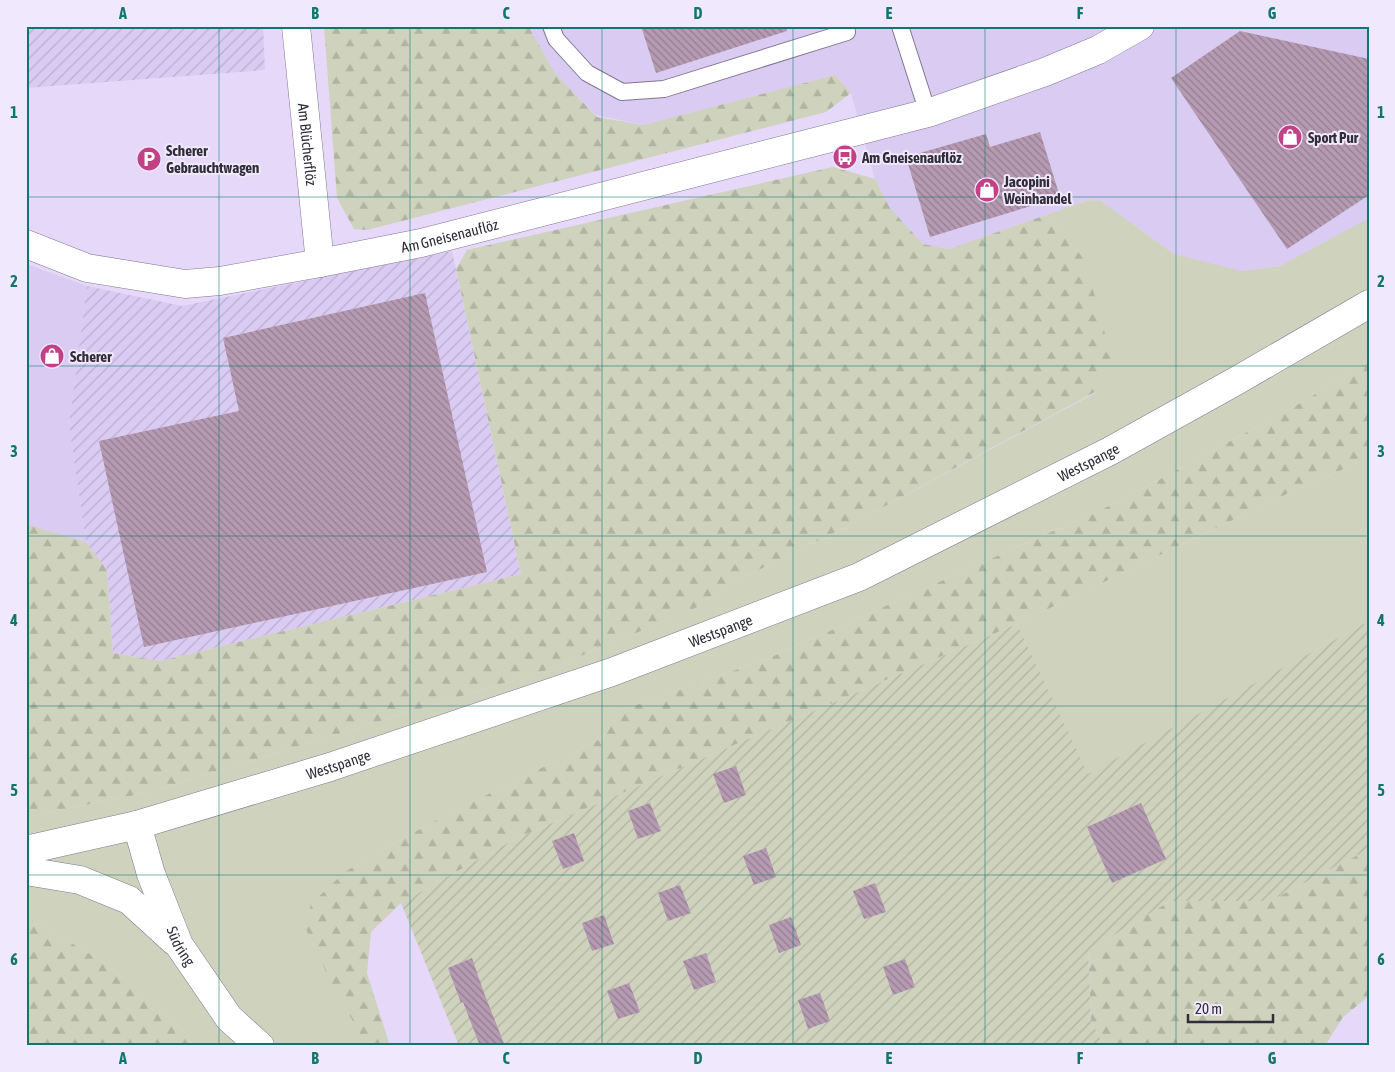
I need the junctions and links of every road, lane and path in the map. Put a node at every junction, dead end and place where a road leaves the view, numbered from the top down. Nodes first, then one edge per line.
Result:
1 (296, 26) edge
2 (551, 26) edge
3 (900, 26) edge
4 (1140, 26) edge
5 (847, 32) dead end
6 (928, 113) junction
7 (26, 244) edge
8 (320, 263) junction
9 (1369, 304) edge
10 (137, 825) junction
11 (26, 850) edge
12 (26, 872) edge
13 (179, 945) junction
14 (260, 1046) edge

1 - 8 street, Am Blücherflöz
2 - 5 lane
3 - 6 lane
4 - 6 street, Am Gneisenauflöz
6 - 8 street, Am Gneisenauflöz
7 - 8 street, Am Gneisenauflöz
9 - 10 street, Westspange
10 - 11 street, Westspange
10 - 13 street, Südring
12 - 13 street
13 - 14 street, Südring

